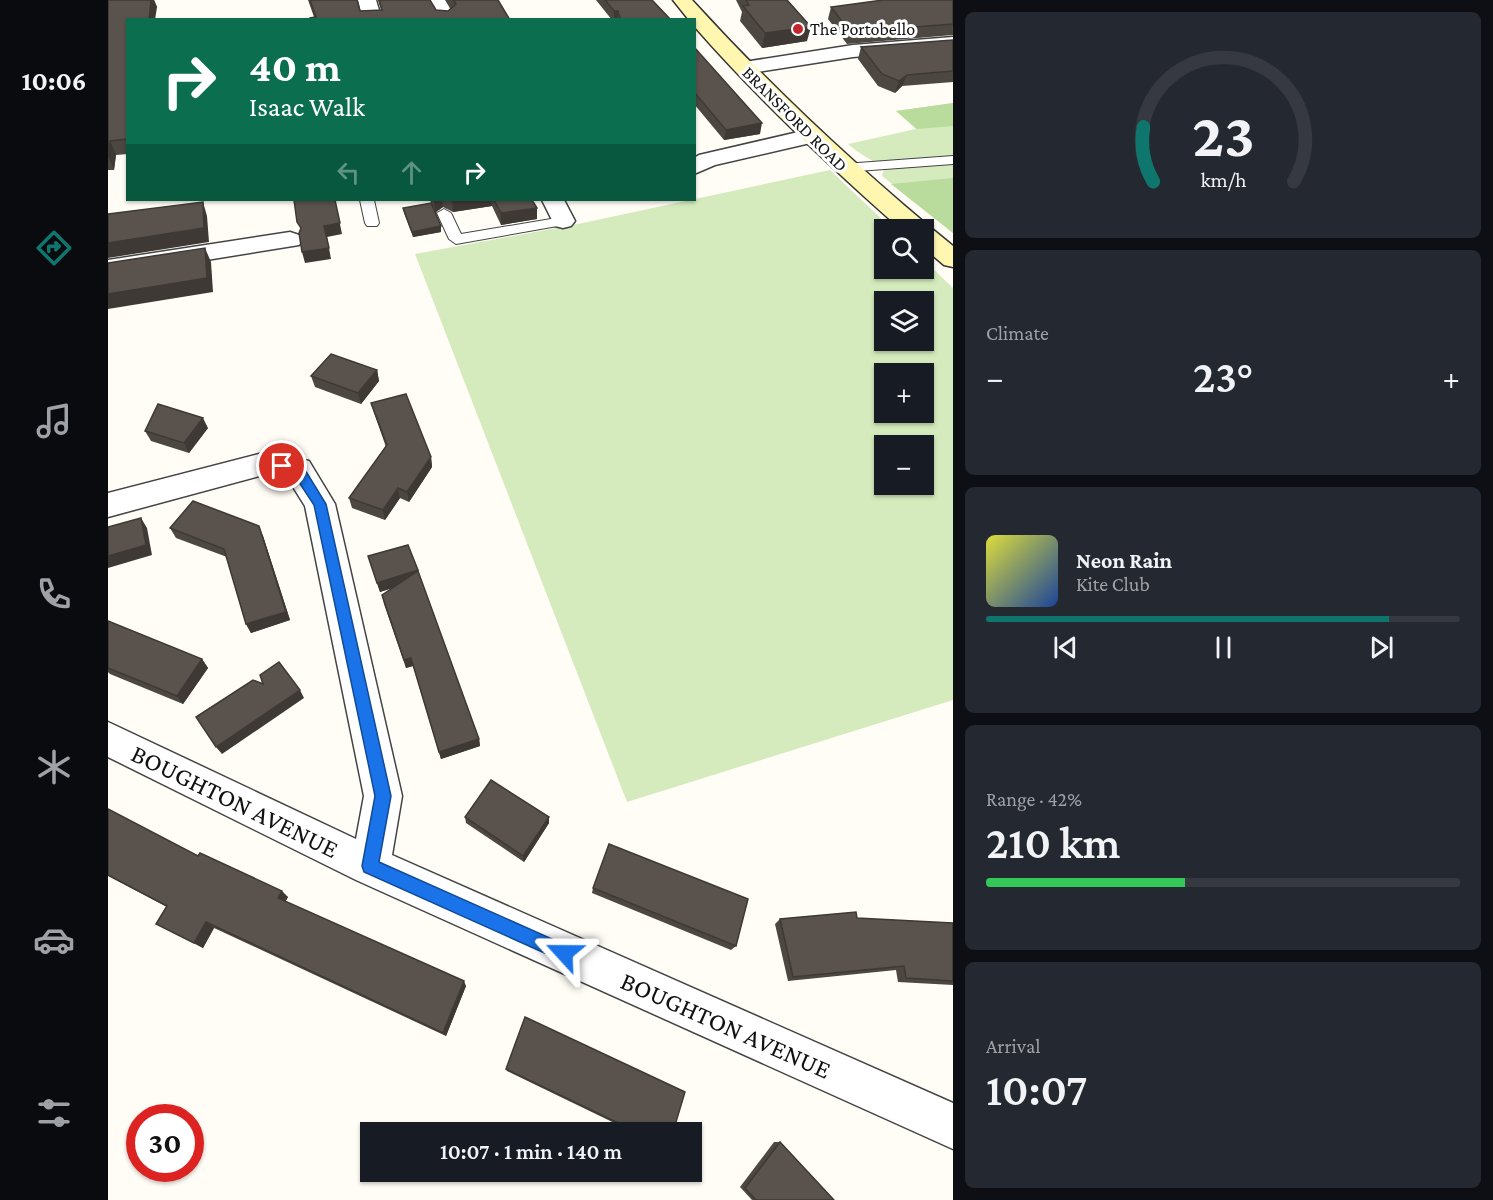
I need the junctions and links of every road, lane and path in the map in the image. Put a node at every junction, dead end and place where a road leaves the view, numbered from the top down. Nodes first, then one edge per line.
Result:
1 (367, 0) edge
2 (682, 0) edge
3 (372, 18) edge
4 (953, 43) edge
5 (744, 68) junction
6 (811, 136) junction
7 (953, 160) edge
8 (696, 165) edge
9 (844, 168) junction
10 (367, 201) edge
11 (562, 206) edge
12 (444, 213) dead end
13 (904, 219) edge
14 (372, 223) dead end
15 (290, 240) dead end
16 (934, 243) edge
17 (953, 259) edge
18 (108, 268) edge
19 (108, 505) edge
20 (108, 739) edge
21 (370, 866) junction
22 (953, 1126) edge

1 - 3 street
2 - 5 main road, BRANSFORD ROAD
4 - 5 street
5 - 6 main road, BRANSFORD ROAD
6 - 8 street
6 - 9 main road, BRANSFORD ROAD
7 - 9 lane
9 - 13 main road, BRANSFORD ROAD
10 - 14 lane
11 - 12 lane
15 - 18 street
16 - 17 main road
19 - 21 street
20 - 21 street, BOUGHTON AVENUE
21 - 22 street, BOUGHTON AVENUE

